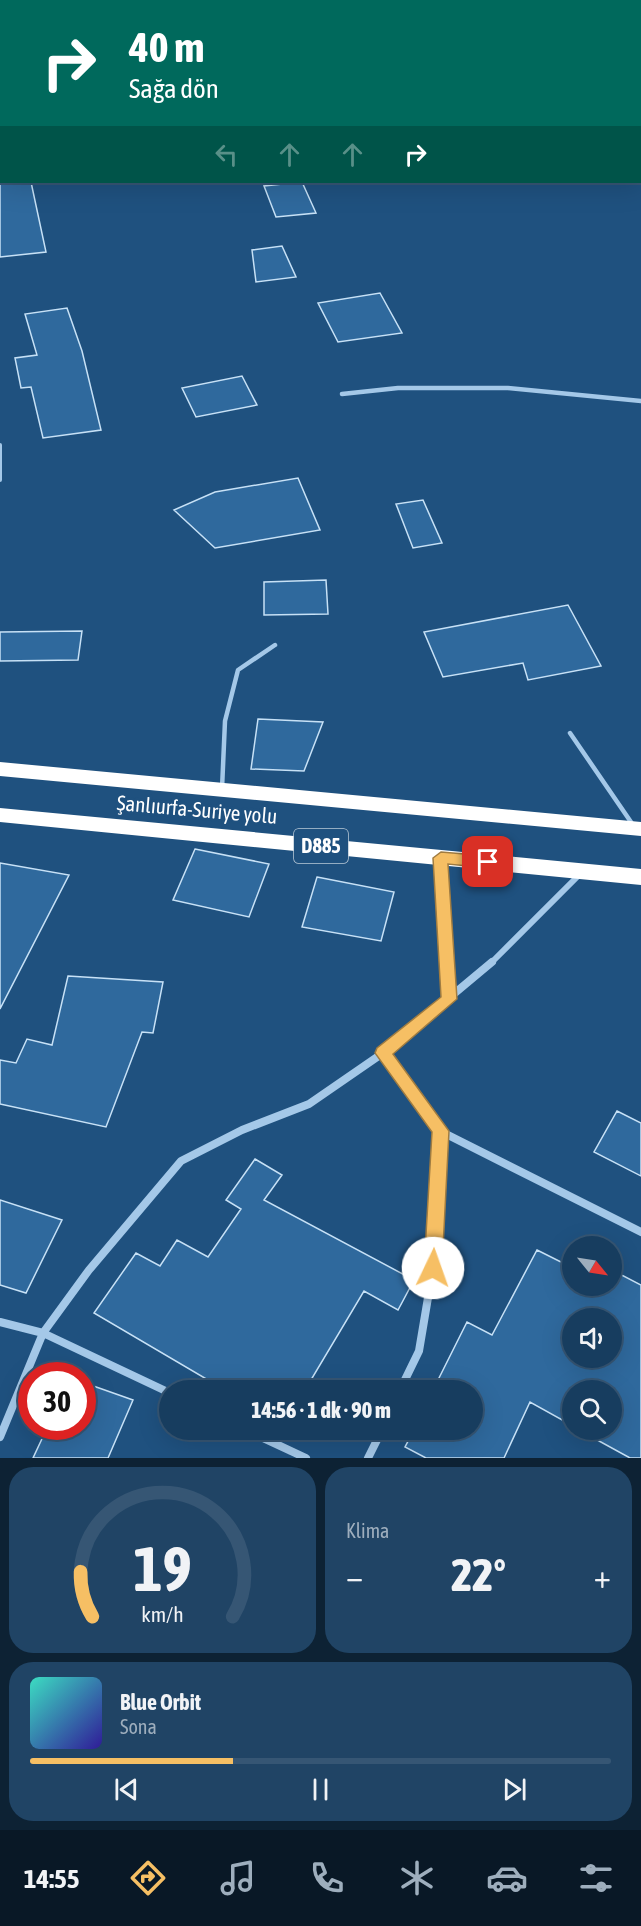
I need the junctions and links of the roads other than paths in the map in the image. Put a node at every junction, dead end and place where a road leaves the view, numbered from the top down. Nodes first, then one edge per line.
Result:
1 (342, 394) dead end
2 (641, 401) edge
3 (0, 445) edge
4 (0, 480) edge
5 (275, 645) dead end
6 (570, 733) dead end
7 (0, 769) edge
8 (222, 790) junction
9 (0, 815) edge
10 (638, 829) edge
11 (441, 858) junction
12 (583, 871) junction
13 (641, 877) edge
14 (449, 999) junction
15 (383, 1053) junction
16 (440, 1131) junction
17 (641, 1232) edge
18 (0, 1322) edge
19 (43, 1333) junction
20 (405, 1380) edge
21 (159, 1388) edge
22 (0, 1437) edge
23 (267, 1440) edge
24 (377, 1440) edge
25 (306, 1458) edge
26 (368, 1458) edge

1 - 2 street
3 - 4 lane
5 - 8 lane
6 - 10 lane
7 - 8 highway, Şanlıurfa-Suriye yolu / D885
8 - 10 highway, Şanlıurfa-Suriye yolu / D885
9 - 11 highway, Şanlıurfa-Suriye yolu / D885
11 - 12 highway, Şanlıurfa-Suriye yolu / D885
11 - 14 street
12 - 13 highway, Şanlıurfa-Suriye yolu / D885
12 - 14 street
14 - 15 street
15 - 16 street
15 - 19 street
16 - 17 street
16 - 20 street
18 - 19 street
19 - 21 street
19 - 22 street
23 - 25 street
24 - 26 street

